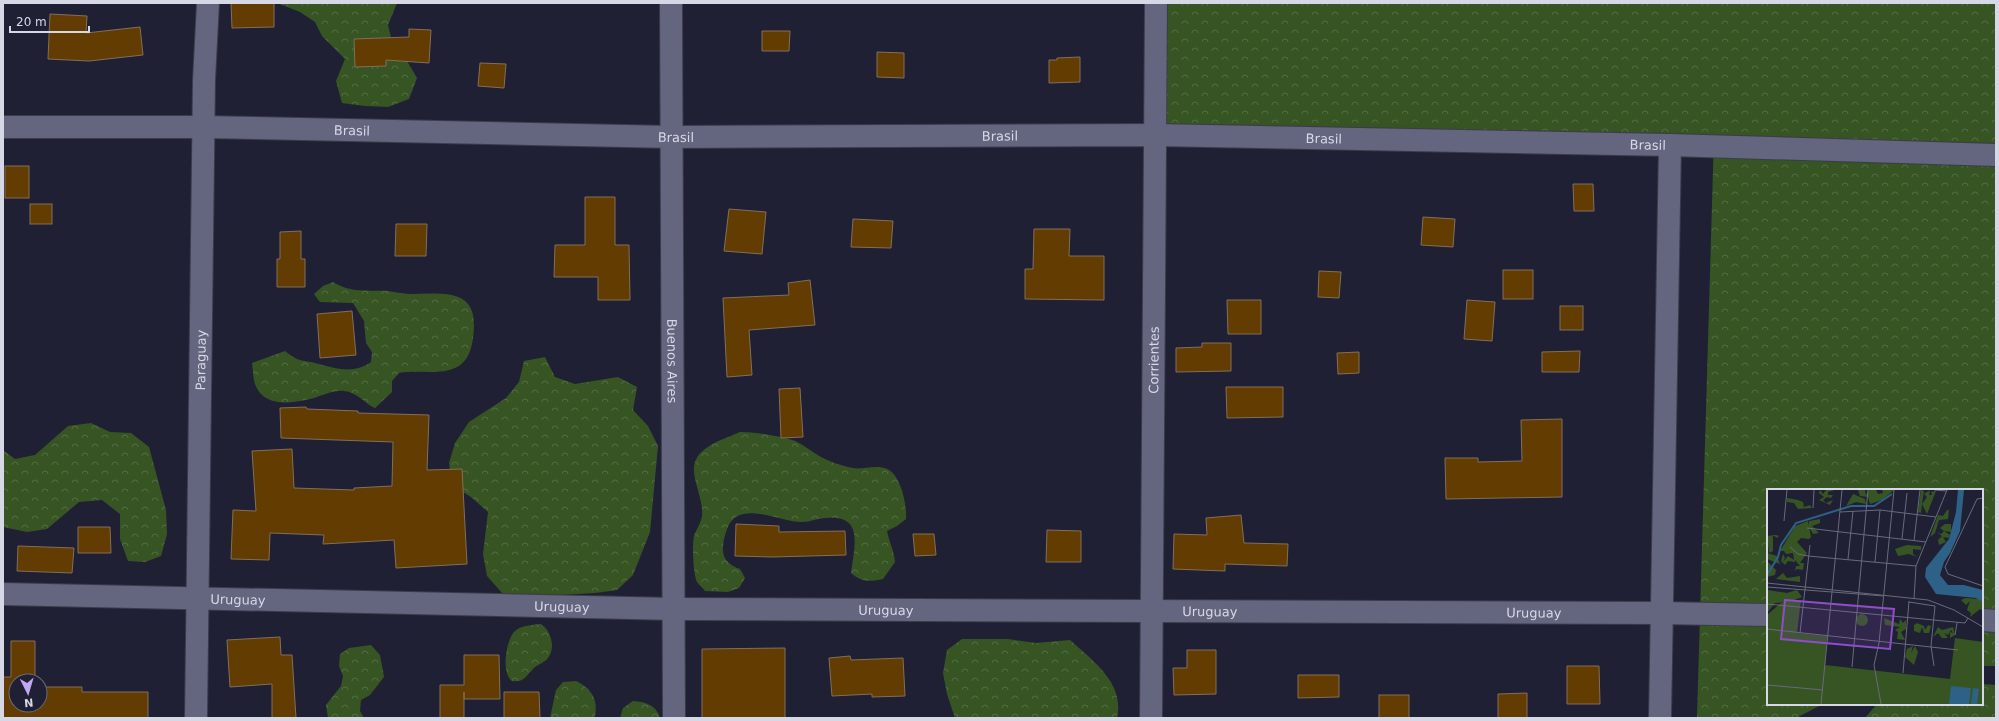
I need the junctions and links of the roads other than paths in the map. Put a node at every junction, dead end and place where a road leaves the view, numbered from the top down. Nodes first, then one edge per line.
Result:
1 (208, 3) edge
2 (671, 3) edge
3 (1156, 3) edge
4 (3, 127) edge
5 (204, 127) junction
6 (1155, 135) junction
7 (671, 137) junction
8 (1670, 145) junction
9 (1996, 155) edge
10 (3, 594) edge
11 (198, 598) junction
12 (674, 609) junction
13 (1151, 611) junction
14 (1661, 613) junction
15 (1767, 615) edge
16 (1983, 620) edge
17 (1996, 621) edge
18 (196, 718) edge
19 (674, 718) edge
20 (1151, 718) edge
21 (1660, 718) edge

1 - 5 street, Paraguay
2 - 7 street, Buenos Aires
3 - 6 street, Corrientes
4 - 5 street, Brasil
5 - 7 street, Brasil
5 - 11 street, Paraguay
6 - 7 street, Brasil
6 - 8 street, Brasil
6 - 13 street, Corrientes
7 - 12 street, Buenos Aires
8 - 9 street, Brasil
8 - 14 street
10 - 11 street, Uruguay
11 - 12 street, Uruguay
11 - 18 street, Paraguay
12 - 13 street, Uruguay
12 - 19 street, Buenos Aires
13 - 14 street, Uruguay
13 - 20 street, Corrientes
14 - 15 street, Uruguay
14 - 21 street
16 - 17 street

